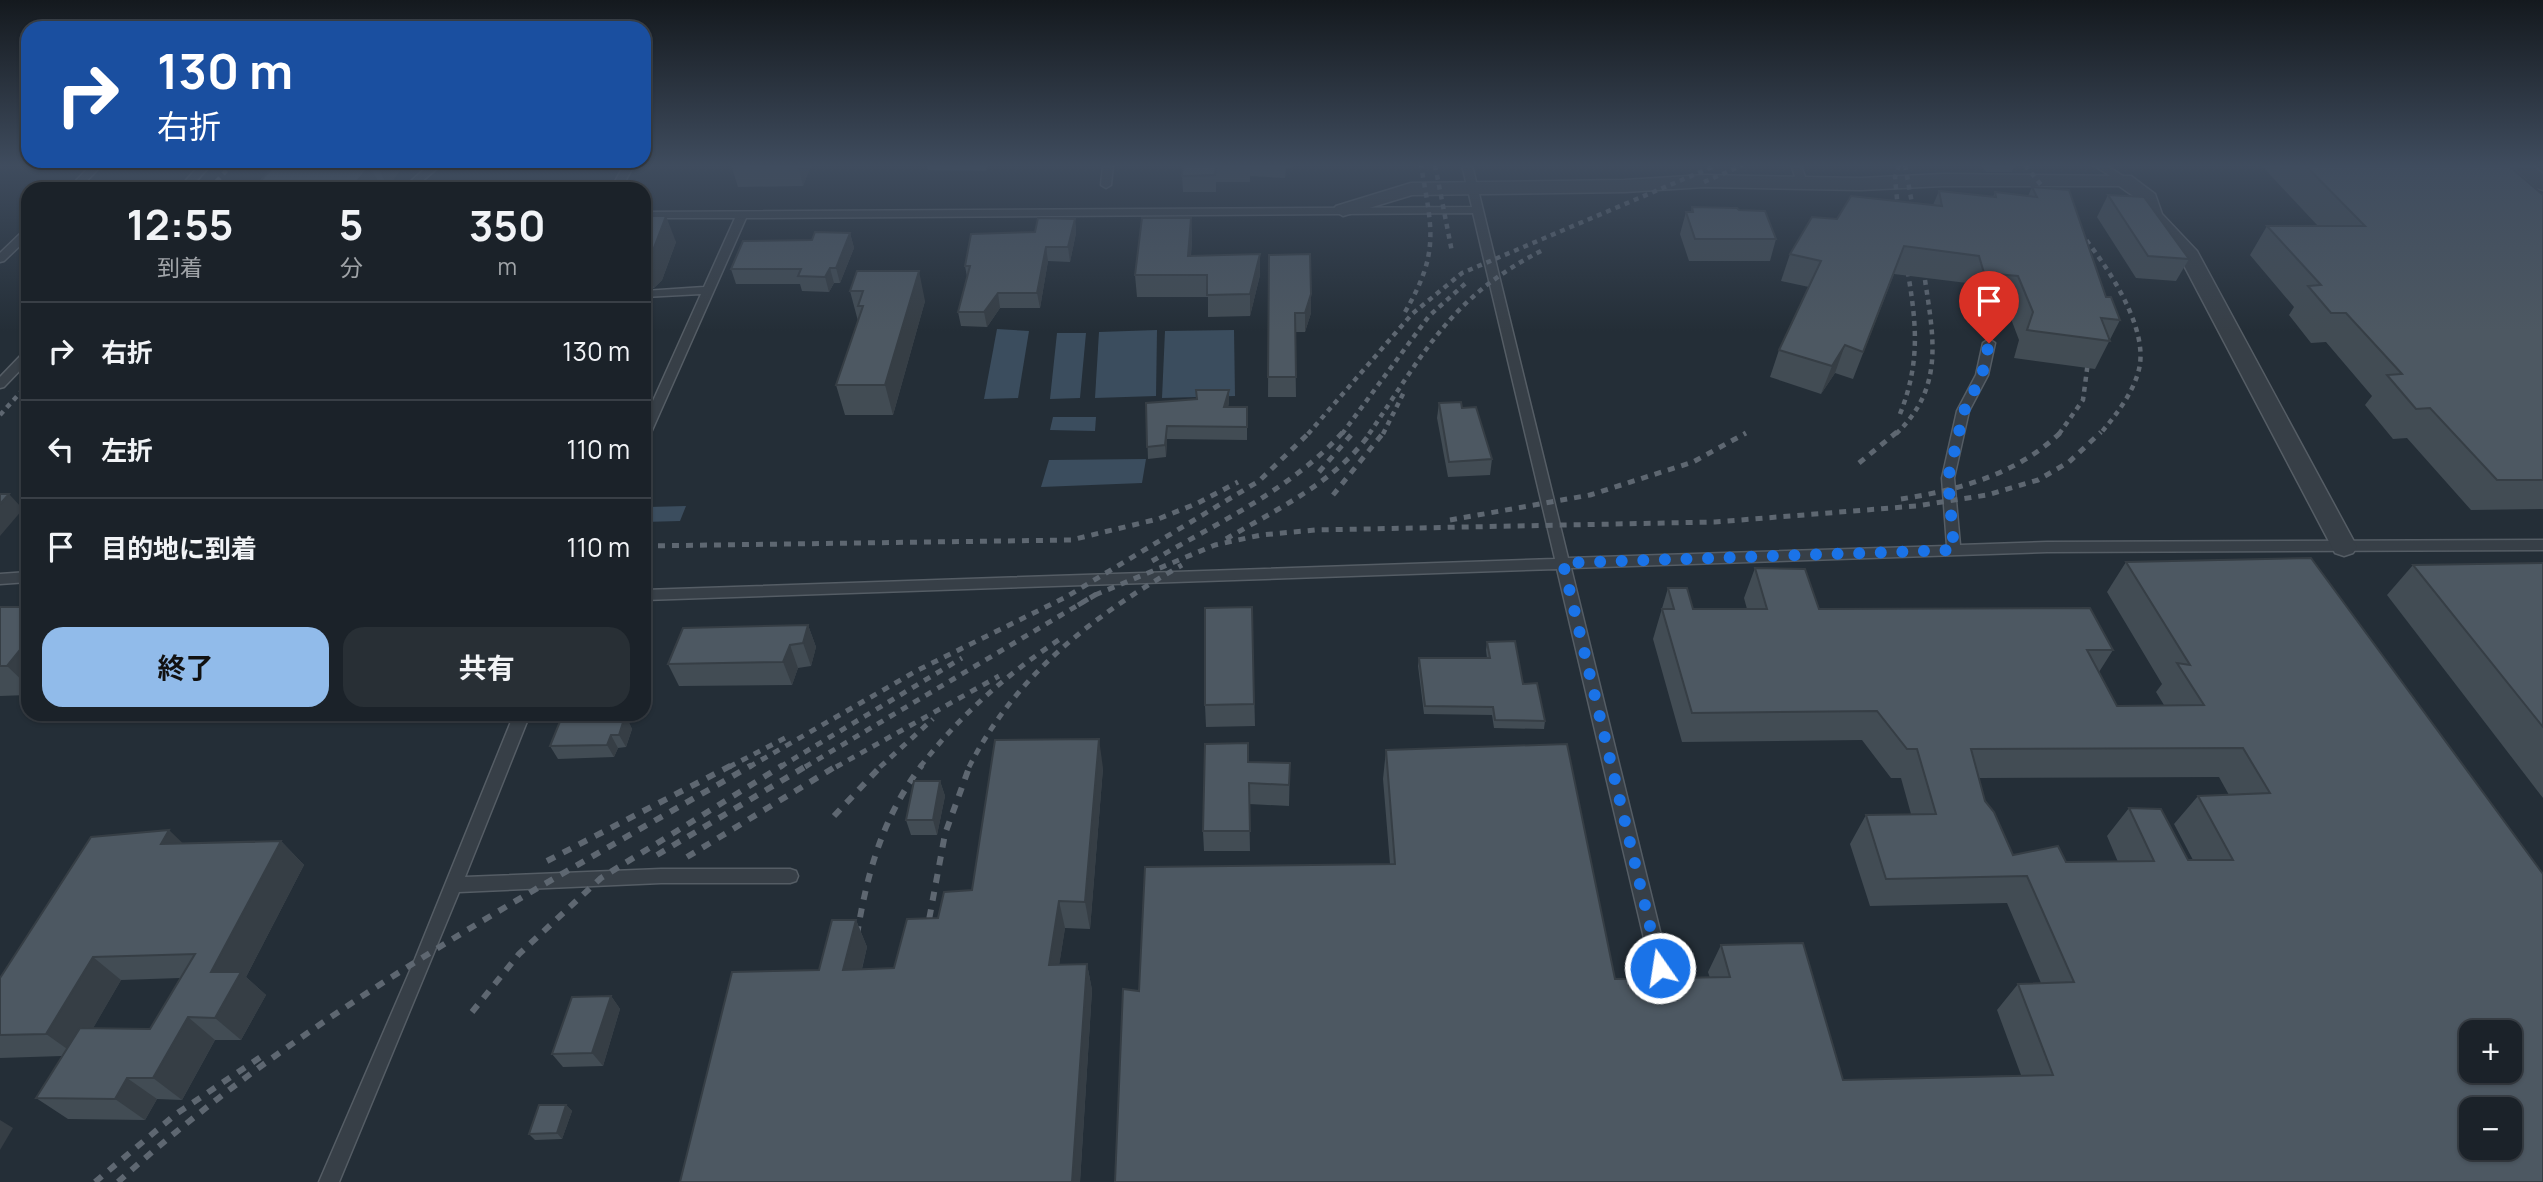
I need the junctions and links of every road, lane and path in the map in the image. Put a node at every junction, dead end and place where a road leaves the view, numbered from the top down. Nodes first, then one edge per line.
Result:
1 (739, 220) edge
2 (1479, 220) edge
3 (2157, 220) edge
4 (21, 239) edge
5 (0, 259) edge
6 (710, 289) junction
7 (651, 293) edge
8 (1989, 343) dead end
9 (21, 362) edge
10 (0, 384) edge
11 (651, 420) edge
12 (2543, 545) edge
13 (2344, 547) junction
14 (1954, 550) junction
15 (1563, 563) junction
16 (21, 578) edge
17 (0, 579) edge
18 (651, 595) edge
19 (519, 721) edge
20 (790, 876) dead end
21 (454, 884) junction
22 (1660, 968) dead end
23 (329, 1182) edge

1 - 6 lane
2 - 15 lane
3 - 13 street
4 - 5 lane
6 - 7 lane
6 - 11 lane
8 - 14 lane
9 - 10 lane
12 - 13 lane
13 - 14 lane
14 - 15 lane
15 - 18 lane
15 - 22 lane
16 - 17 lane
19 - 21 lane
20 - 21 lane
21 - 23 lane

